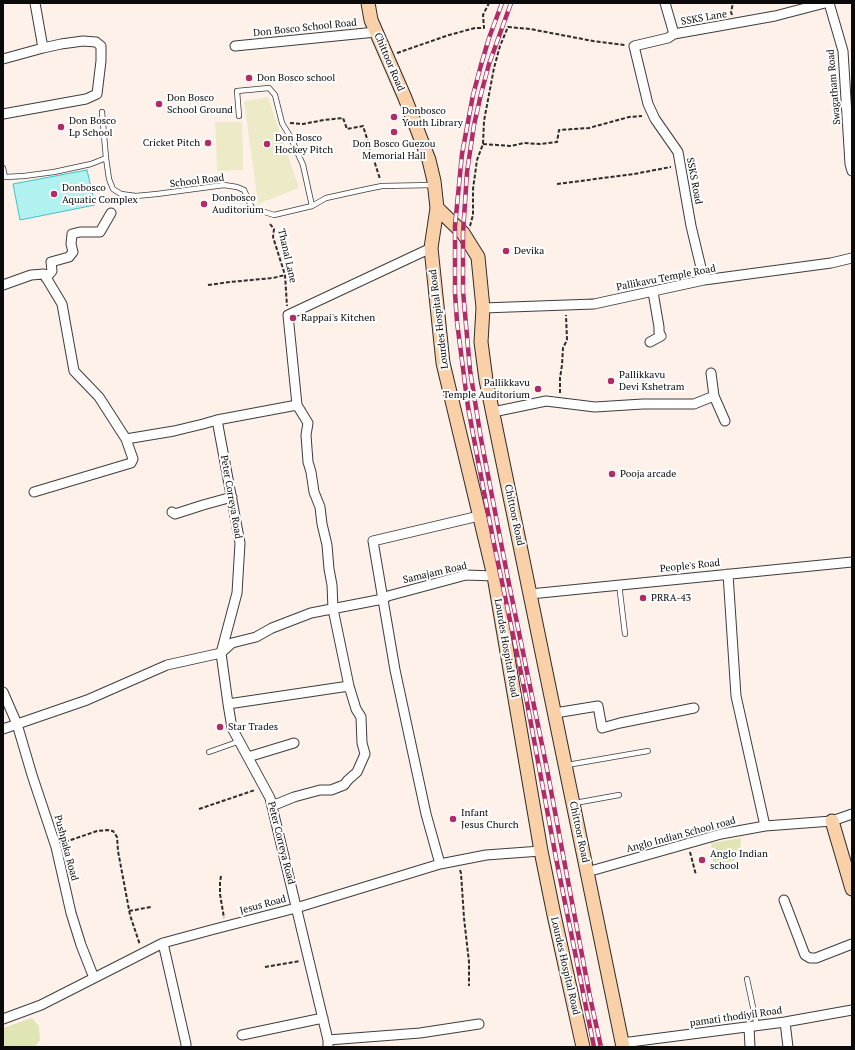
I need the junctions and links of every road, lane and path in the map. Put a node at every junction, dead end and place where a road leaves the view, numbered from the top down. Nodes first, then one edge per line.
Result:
1 (35, 3) edge
2 (368, 3) edge
3 (489, 3) edge
4 (665, 3) edge
5 (825, 3) edge
6 (829, 3) edge
7 (376, 32) junction
8 (674, 34) junction
9 (236, 46) dead end
10 (634, 46) junction
11 (43, 48) junction
12 (386, 56) junction
13 (3, 59) edge
14 (102, 112) dead end
15 (651, 112) junction
16 (3, 114) edge
17 (239, 116) dead end
18 (282, 123) junction
19 (483, 144) junction
20 (106, 158) junction
21 (680, 166) junction
22 (3, 168) edge
23 (852, 171) edge
24 (557, 184) dead end
25 (434, 185) junction
26 (382, 186) junction
27 (312, 206) junction
28 (437, 208) junction
29 (111, 213) dead end
30 (270, 224) dead end
31 (467, 240) junction
32 (431, 248) junction
33 (852, 258) edge
34 (285, 275) junction
35 (46, 278) junction
36 (704, 280) junction
37 (3, 285) edge
38 (208, 286) dead end
39 (653, 292) junction
40 (564, 305) junction
41 (483, 308) junction
42 (288, 315) junction
43 (650, 342) dead end
44 (711, 373) dead end
45 (714, 396) junction
46 (559, 402) junction
47 (297, 405) junction
48 (493, 412) junction
49 (217, 420) junction
50 (725, 421) dead end
51 (126, 439) junction
52 (34, 492) dead end
53 (232, 497) junction
54 (172, 512) dead end
55 (479, 516) junction
56 (852, 562) edge
57 (728, 574) junction
58 (494, 576) junction
59 (619, 584) junction
60 (530, 594) junction
61 (383, 599) junction
62 (333, 609) junction
63 (625, 634) dead end
64 (221, 653) junction
65 (349, 686) junction
66 (3, 692) edge
67 (228, 704) junction
68 (694, 708) dead end
69 (555, 713) junction
70 (17, 724) junction
71 (3, 730) edge
72 (240, 741) junction
73 (294, 743) dead end
74 (648, 751) dead end
75 (209, 752) dead end
76 (248, 757) junction
77 (566, 766) junction
78 (264, 787) junction
79 (619, 795) dead end
80 (573, 804) junction
81 (272, 806) junction
82 (199, 809) dead end
83 (852, 814) edge
84 (832, 821) junction
85 (765, 826) junction
86 (687, 844) junction
87 (55, 845) junction
88 (541, 851) junction
89 (456, 861) junction
90 (440, 864) junction
91 (587, 872) junction
92 (696, 875) dead end
93 (221, 876) dead end
94 (852, 890) edge
95 (784, 900) dead end
96 (151, 907) dead end
97 (296, 908) junction
98 (129, 911) junction
99 (225, 927) junction
100 (163, 943) junction
101 (852, 944) edge
102 (144, 953) junction
103 (309, 959) junction
104 (265, 967) dead end
105 (94, 978) junction
106 (747, 979) dead end
107 (469, 986) dead end
108 (852, 1010) edge
109 (323, 1018) junction
110 (3, 1019) edge
111 (785, 1022) junction
112 (479, 1024) dead end
113 (753, 1026) junction
114 (242, 1035) dead end
115 (328, 1044) edge
116 (623, 1045) edge
117 (186, 1047) edge
118 (583, 1047) edge
119 (750, 1047) edge
120 (788, 1047) edge

1 - 11 street
2 - 7 main road, Chittoor Road
3 - 12 path
4 - 8 street
5 - 8 street, SSKS Lane
6 - 23 street, Swagatham Road
7 - 9 street, Don Bosco School Road
7 - 12 main road, Chittoor Road
8 - 10 street, SSKS Lane
10 - 15 street, SSKS Road
10 - 19 path
11 - 13 street
11 - 16 street
12 - 25 main road, Chittoor Road
14 - 20 lane
15 - 19 path
15 - 21 street, SSKS Road
17 - 18 lane
18 - 26 path
18 - 27 lane
19 - 31 path
20 - 22 lane
20 - 27 lane, School Road
21 - 24 path
21 - 36 street, SSKS Road
25 - 26 lane, School Road
25 - 28 main road, Chittoor Road
26 - 27 lane, School Road
28 - 31 main road, Chittoor Road
28 - 32 main road
29 - 35 street
30 - 34 path, Thanal Lane
31 - 41 main road, Chittoor Road
32 - 42 street
32 - 55 main road, Lourdes Hospital Road
33 - 36 street, Pallikavu Temple Road
34 - 38 path
34 - 42 path, Thanal Lane
35 - 37 street
35 - 51 street
36 - 39 street, Pallikavu Temple Road
39 - 40 street, Pallikavu Temple Road
39 - 43 street
40 - 41 street, Pallikavu Temple Road
40 - 46 path
41 - 48 main road, Chittoor Road
42 - 47 street
44 - 45 street
45 - 46 street
45 - 50 street
46 - 48 street
47 - 49 street
47 - 62 street
48 - 60 main road, Chittoor Road
49 - 51 street
49 - 53 street, Peter Correya Road
51 - 52 street
53 - 54 street
53 - 64 street, Peter Correya Road
55 - 58 main road, Lourdes Hospital Road
55 - 61 street
56 - 57 street, People's Road
57 - 59 street, People's Road
57 - 85 street
58 - 61 street, Samajam Road
58 - 88 main road, Lourdes Hospital Road
59 - 60 street, People's Road
59 - 63 lane
60 - 69 main road, Chittoor Road
61 - 62 street, Samajam Road
61 - 90 street
62 - 64 street, Samajam Road
62 - 65 street
64 - 67 street, Peter Correya Road
64 - 70 street
65 - 67 street
65 - 81 street
66 - 70 street, Pushpaka Road
67 - 72 street, Peter Correya Road
68 - 69 street
69 - 77 main road, Chittoor Road
70 - 71 street
70 - 87 street, Pushpaka Road
72 - 75 lane
72 - 76 street, Peter Correya Road
73 - 76 street
74 - 77 lane
76 - 78 street, Peter Correya Road
77 - 80 main road, Chittoor Road
78 - 81 street, Peter Correya Road
78 - 82 path
79 - 80 lane
80 - 91 main road, Chittoor Road
81 - 97 street, Peter Correya Road
83 - 84 street, Anglo Indian School road
84 - 85 street, Anglo Indian School road
84 - 94 main road
85 - 86 street, Anglo Indian School road
86 - 91 street, Anglo Indian School road
86 - 92 path
87 - 98 path
87 - 105 street, Pushpaka Road
88 - 89 street, Jesus Road
88 - 118 main road, Lourdes Hospital Road
89 - 90 street, Jesus Road
89 - 107 path
90 - 97 street, Jesus Road
91 - 116 main road, Chittoor Road
93 - 99 path
95 - 101 street
96 - 98 path
97 - 99 street, Jesus Road
97 - 103 street, Peter Correya Road
98 - 102 path
99 - 100 street, Jesus Road
100 - 102 street, Jesus Road
100 - 117 street
102 - 105 street, Jesus Road
103 - 104 path
103 - 109 street, Peter Correya Road
105 - 110 street, Jesus Road
106 - 113 lane
108 - 111 street, pamati thodiyil Road
109 - 114 street
109 - 115 street, Peter Correya Road
111 - 113 street, pamati thodiyil Road
111 - 120 street
112 - 115 street
113 - 116 street, pamati thodiyil Road
113 - 119 street

